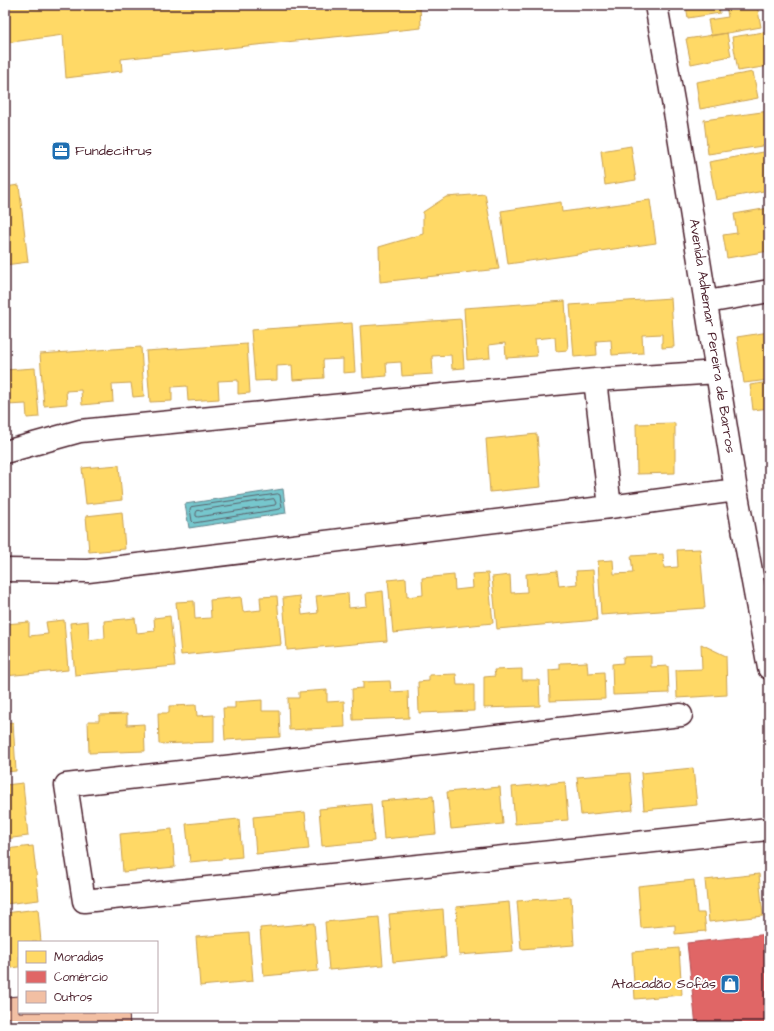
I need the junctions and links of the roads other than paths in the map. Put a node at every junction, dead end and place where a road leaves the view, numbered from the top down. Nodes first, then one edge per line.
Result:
1 (656, 5) edge
2 (769, 291) edge
3 (707, 302) junction
4 (718, 372) junction
5 (595, 380) junction
6 (5, 452) edge
7 (736, 490) junction
8 (610, 507) junction
9 (5, 570) edge
10 (769, 668) edge
11 (681, 715) dead end
12 (769, 829) edge

1 - 3 street, Avenida Adhemar Pereira de Barros
2 - 3 street
3 - 4 street, Avenida Adhemar Pereira de Barros
4 - 5 street
4 - 7 street, Avenida Adhemar Pereira de Barros
5 - 6 street
5 - 8 street
7 - 8 street
7 - 10 street, Avenida Adhemar Pereira de Barros
8 - 9 street
11 - 12 street

